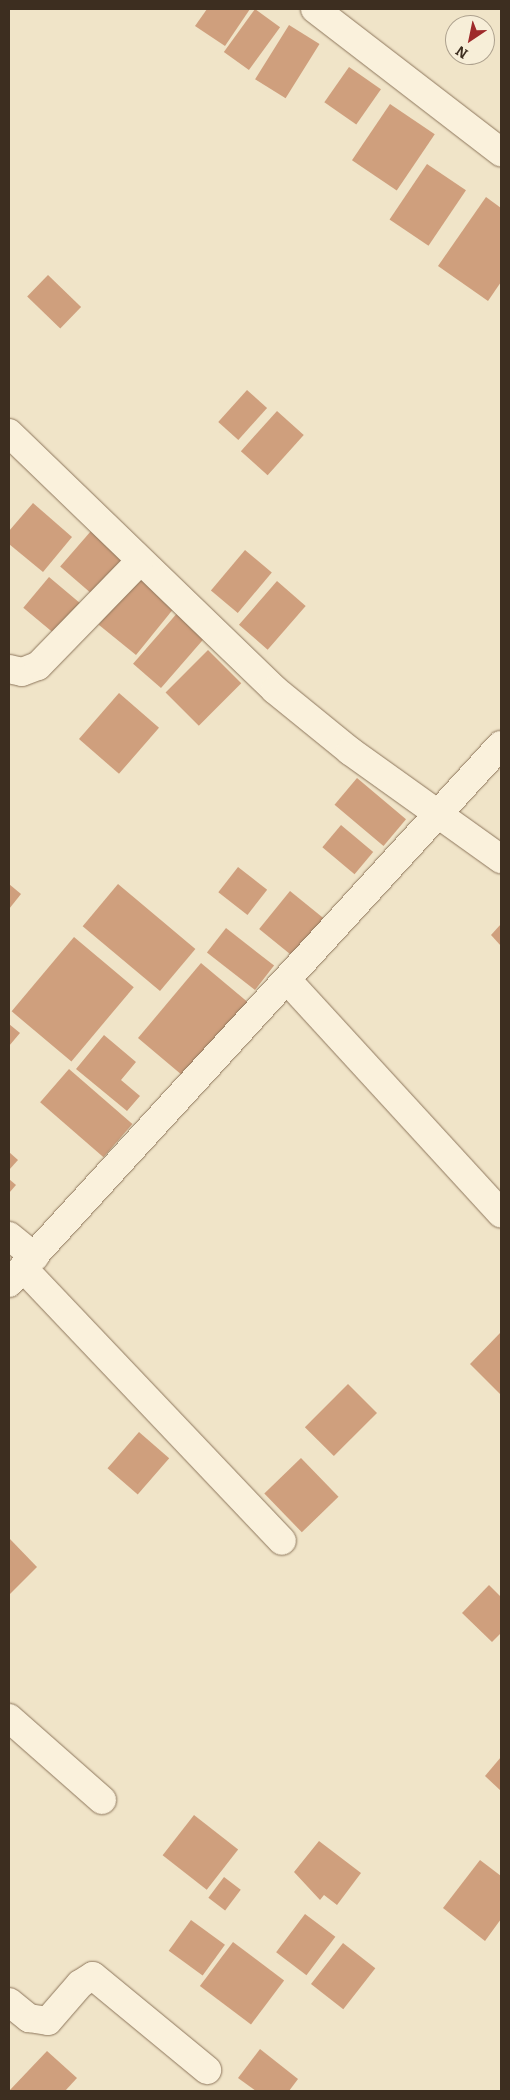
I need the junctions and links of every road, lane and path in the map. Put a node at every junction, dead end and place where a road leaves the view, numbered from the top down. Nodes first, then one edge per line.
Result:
1 (315, 9) edge
2 (501, 152) edge
3 (9, 433) edge
4 (139, 562) junction
5 (9, 668) edge
6 (501, 745) edge
7 (442, 815) junction
8 (501, 859) edge
9 (289, 982) junction
10 (501, 1213) edge
11 (9, 1236) edge
12 (22, 1270) edge
13 (282, 1541) dead end
14 (9, 1718) edge
15 (102, 1800) dead end
16 (9, 2002) edge
17 (207, 2070) dead end

1 - 2 street
3 - 4 street
4 - 5 street
4 - 7 street
6 - 7 street
7 - 8 street
7 - 9 street
9 - 10 street
9 - 12 street
11 - 12 street
12 - 13 street
14 - 15 street
16 - 17 street

